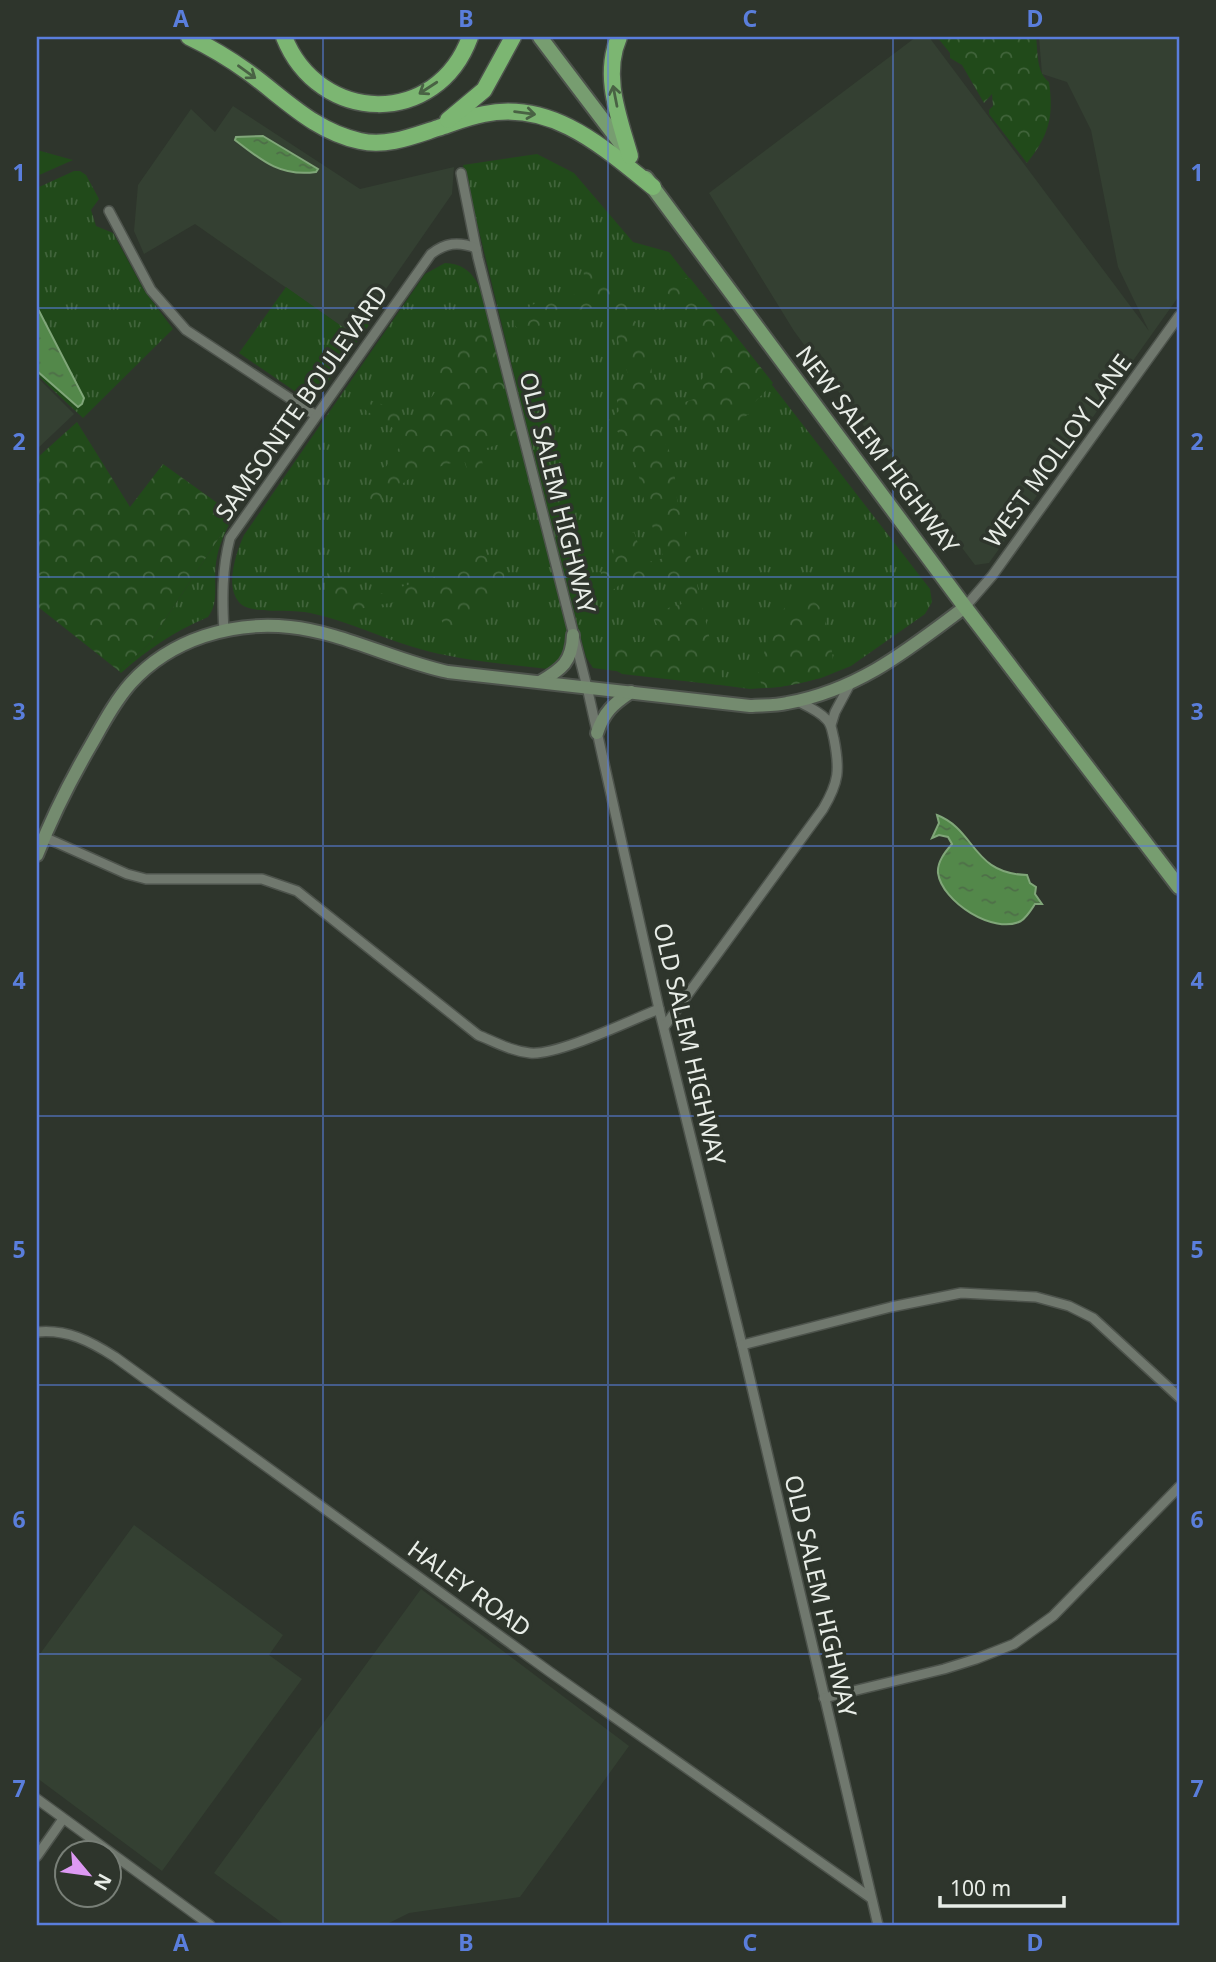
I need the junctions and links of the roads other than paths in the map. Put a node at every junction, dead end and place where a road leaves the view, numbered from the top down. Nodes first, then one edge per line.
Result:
1 (189, 37) edge
2 (284, 37) edge
3 (470, 37) edge
4 (513, 37) edge
5 (541, 37) edge
6 (619, 37) edge
7 (435, 129) junction
8 (630, 156) junction
9 (461, 173) dead end
10 (653, 187) junction
11 (109, 211) dead end
12 (476, 248) junction
13 (1179, 316) edge
14 (315, 415) junction
15 (965, 607) junction
16 (224, 631) junction
17 (573, 635) junction
18 (540, 682) junction
19 (850, 684) junction
20 (587, 687) junction
21 (631, 692) junction
22 (797, 701) junction
23 (831, 725) junction
24 (597, 733) junction
25 (44, 837) junction
26 (37, 855) edge
27 (1179, 887) edge
28 (659, 1009) junction
29 (664, 1027) junction
30 (37, 1332) edge
31 (743, 1345) junction
32 (1179, 1397) edge
33 (1179, 1487) edge
34 (824, 1698) junction
35 (37, 1799) edge
36 (63, 1819) junction
37 (37, 1856) edge
38 (871, 1898) junction
39 (210, 1925) edge
40 (878, 1925) edge

1 -> 7 highway
3 -> 2 highway
4 - 7 highway
5 - 8 main road, NEW SALEM HIGHWAY
8 -> 6 highway
7 -> 10 highway
8 - 10 main road, NEW SALEM HIGHWAY
9 - 12 street, OLD SALEM HIGHWAY
10 - 15 main road, NEW SALEM HIGHWAY
11 - 14 street
12 - 14 street, SAMSONITE BOULEVARD
12 - 17 street, OLD SALEM HIGHWAY
13 - 15 street, WEST MOLLOY LANE
14 - 16 street, SAMSONITE BOULEVARD
15 - 19 main road
15 - 27 main road, NEW SALEM HIGHWAY
16 - 18 main road
16 - 25 main road
17 - 18 main road
17 - 20 street, OLD SALEM HIGHWAY
18 - 20 main road
19 - 22 main road
19 - 23 street
20 - 21 main road
20 - 24 street, OLD SALEM HIGHWAY
21 - 22 main road
21 - 24 main road
22 - 23 street
23 - 29 street
24 - 28 street, OLD SALEM HIGHWAY
25 - 26 main road
25 - 28 street
28 - 29 street, OLD SALEM HIGHWAY
29 - 31 street, OLD SALEM HIGHWAY
30 - 38 street, HALEY ROAD
31 - 32 street
31 - 34 street, OLD SALEM HIGHWAY
33 - 34 street
34 - 38 street, OLD SALEM HIGHWAY
35 - 36 street
36 - 37 street
36 - 39 street
38 - 40 street, OLD SALEM HIGHWAY

